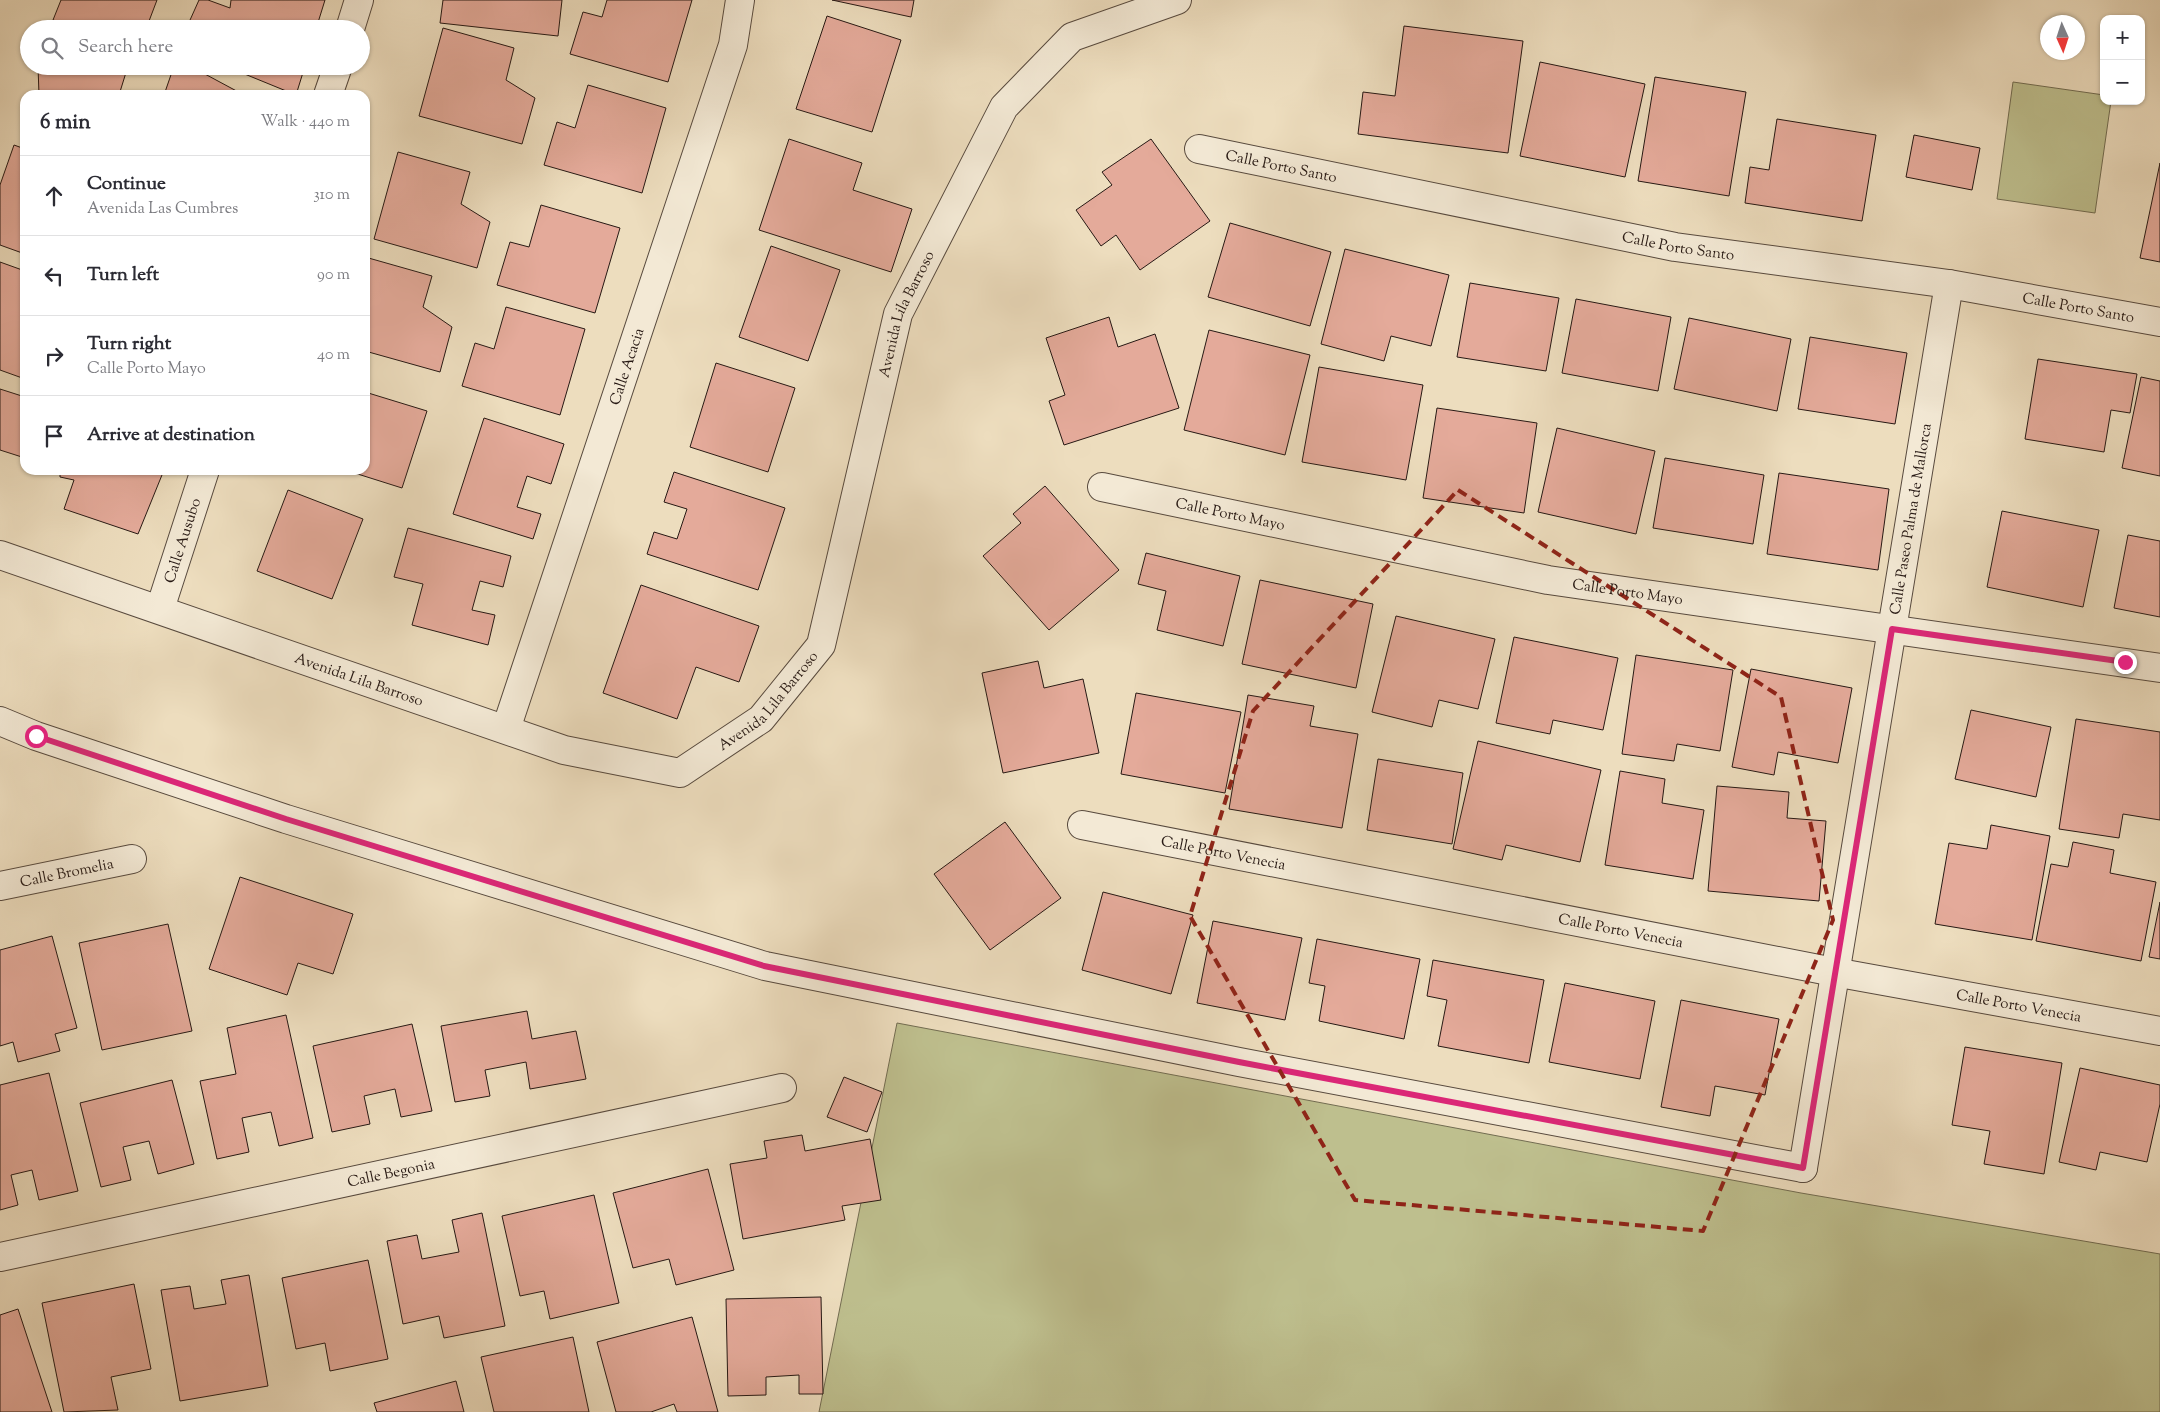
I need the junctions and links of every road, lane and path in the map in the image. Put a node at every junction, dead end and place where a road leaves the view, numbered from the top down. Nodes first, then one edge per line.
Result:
1 (359, 0) edge
2 (740, 0) edge
3 (1177, 0) edge
4 (353, 20) edge
5 (335, 75) edge
6 (330, 90) edge
7 (1199, 149) dead end
8 (1949, 284) junction
9 (2160, 322) edge
10 (203, 475) edge
11 (1102, 487) dead end
12 (0, 555) edge
13 (160, 609) junction
14 (1892, 629) junction
15 (2160, 668) edge
16 (0, 721) edge
17 (506, 730) junction
18 (1082, 826) dead end
19 (132, 859) dead end
20 (0, 886) edge
21 (1834, 972) junction
22 (2160, 1031) edge
23 (782, 1088) dead end
24 (0, 1258) edge

1 - 4 street
2 - 17 street, Calle Acacia
3 - 17 street, Avenida Lila Barroso
5 - 6 street
7 - 8 street, Calle Porto Santo
8 - 9 street, Calle Porto Santo
8 - 14 street, Calle Paseo Palma de Mallorca
10 - 13 street, Calle Ausubo
11 - 14 street, Calle Porto Mayo
12 - 13 street, Avenida Lila Barroso
13 - 17 street, Avenida Lila Barroso
14 - 15 street, Calle Porto Mayo
14 - 21 street, Calle Paseo Palma de Mallorca
16 - 21 street, Calle Paseo Palma de Mallorca
18 - 21 street, Calle Porto Venecia
19 - 20 street, Calle Bromelia
21 - 22 street, Calle Porto Venecia
23 - 24 street, Calle Begonia

